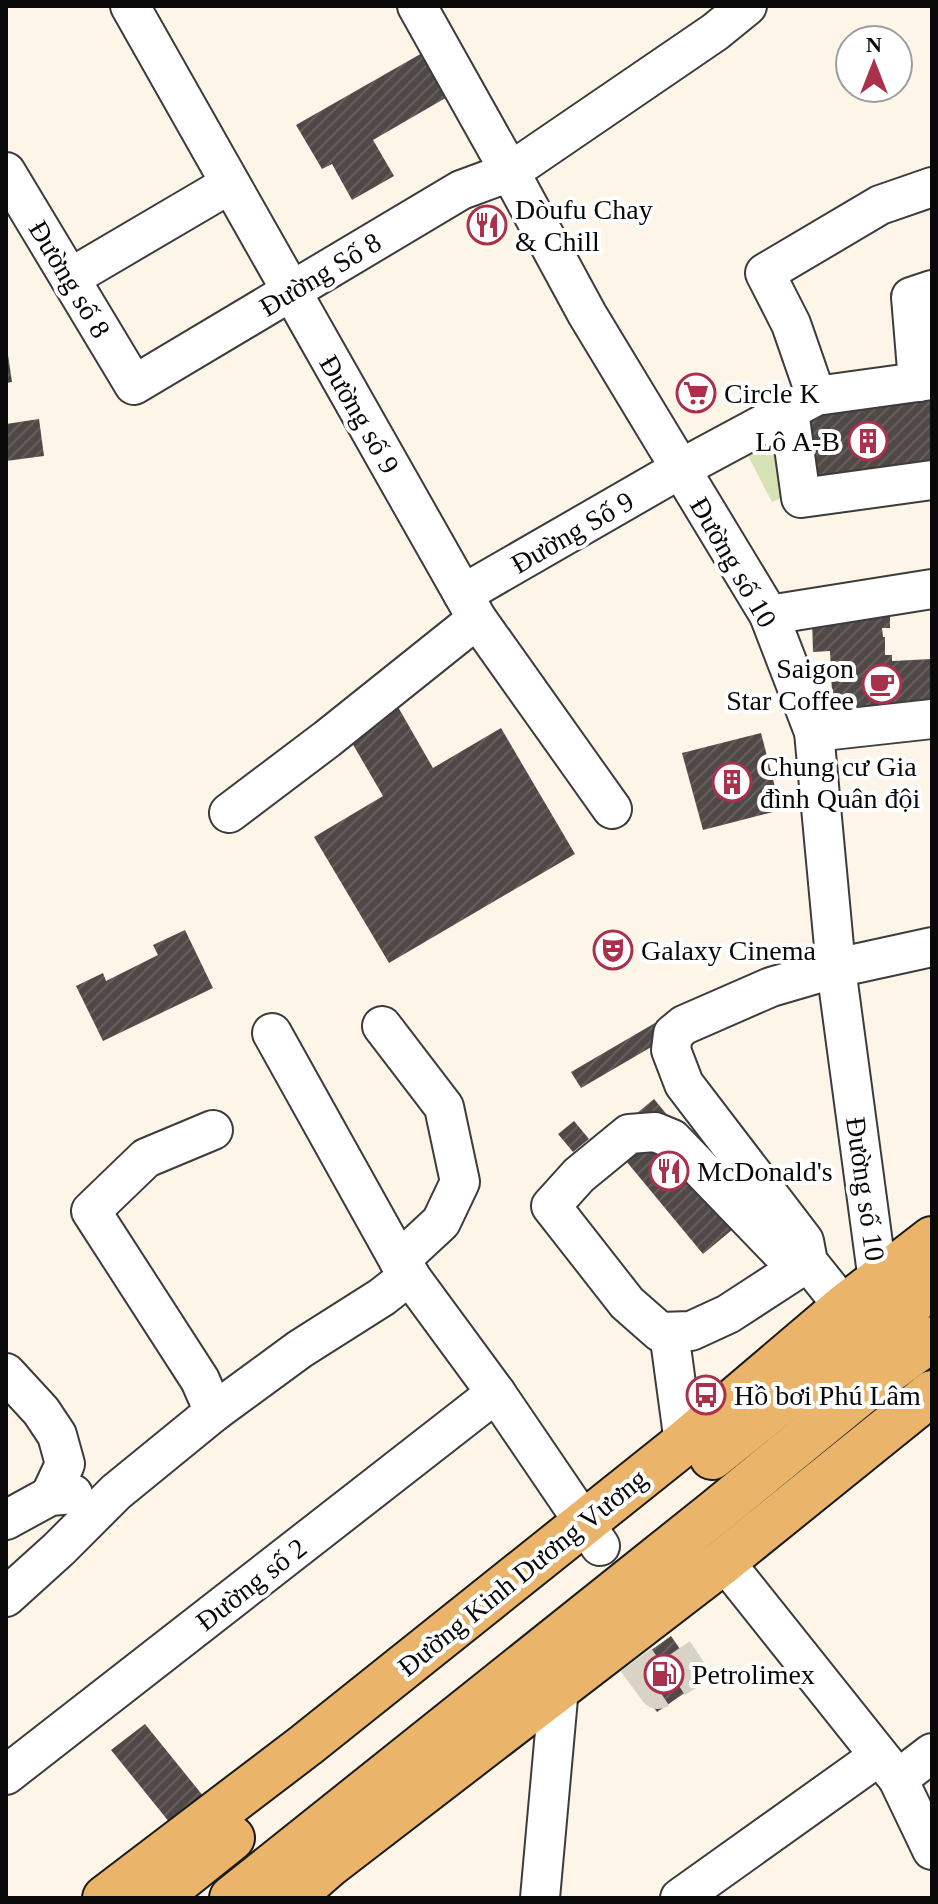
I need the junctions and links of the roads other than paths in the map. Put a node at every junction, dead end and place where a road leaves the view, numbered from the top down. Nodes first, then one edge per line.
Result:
1 (130, 6) edge
2 (417, 6) edge
3 (747, 6) edge
4 (6, 172) edge
5 (510, 172) junction
6 (230, 184) junction
7 (932, 187) edge
8 (70, 278) junction
9 (932, 290) edge
10 (290, 292) junction
11 (925, 381) edge
12 (134, 385) joint
13 (802, 404) junction
14 (680, 469) junction
15 (932, 480) edge
16 (932, 589) edge
17 (470, 607) junction
18 (769, 615) junction
19 (932, 719) edge
20 (814, 732) junction
21 (612, 809) dead end
22 (229, 813) dead end
23 (932, 947) edge
24 (836, 968) junction
25 (382, 1026) dead end
26 (272, 1033) dead end
27 (213, 1130) dead end
28 (932, 1239) edge
29 (808, 1262) junction
30 (404, 1268) junction
31 (932, 1287) edge
32 (889, 1321) edge
33 (669, 1332) junction
34 (6, 1373) edge
35 (496, 1393) junction
36 (930, 1400) edge
37 (214, 1412) junction
38 (684, 1443) junction
39 (116, 1492) junction
40 (50, 1496) junction
41 (6, 1520) edge
42 (592, 1534) junction
43 (724, 1561) junction
44 (6, 1597) edge
45 (633, 1625) junction
46 (549, 1670) junction
47 (932, 1753) edge
48 (888, 1768) junction
49 (6, 1775) edge
50 (932, 1850) edge
51 (105, 1898) edge
52 (157, 1898) edge
53 (232, 1898) edge
54 (291, 1898) edge
55 (540, 1898) edge
56 (680, 1898) edge

1 - 6 street, Đường số 9
2 - 5 street, Đường số 10
3 - 5 street, Đường Số 8
4 - 8 street, Đường số 8
5 - 10 street, Đường Số 8
5 - 14 street, Đường số 10
6 - 8 street
6 - 10 street, Đường số 9
7 - 13 street
8 - 12 street, Đường số 8
9 - 11 street
10 - 12 street, Đường Số 8
10 - 17 street, Đường số 9
11 - 13 street
13 - 14 street, Đường Số 9
13 - 15 street
14 - 17 street, Đường Số 9
14 - 18 street, Đường số 10
16 - 18 street
17 - 21 street, Đường số 9
17 - 22 street, Đường Số 9
18 - 20 street, Đường số 10
19 - 20 street
20 - 24 street, Đường số 10
23 - 24 street
24 - 29 street
24 - 32 street, Đường số 10
25 - 30 street
26 - 30 street
27 - 37 street
28 - 32 main road, Đường Kinh Dương Vương
29 - 32 street
29 - 33 street
29 - 33 street
30 - 35 street
30 - 37 street
31 - 32 main road, Đường Kinh Dương Vương
32 - 36 street, Đường số 10
32 - 38 main road, Đường Kinh Dương Vương
32 - 42 main road, Đường Kinh Dương Vương
32 - 45 main road, Đường Kinh Dương Vương
33 - 38 street
34 - 40 street
35 - 42 street
35 - 49 street, Đường số 2
36 - 43 main road, Đường Kinh Dương Vương
37 - 39 street
38 - 42 main road, Đường Kinh Dương Vương
39 - 40 street
39 - 44 street
40 - 41 street
42 - 51 main road, Đường Kinh Dương Vương
42 - 52 main road, Đường Kinh Dương Vương
43 - 45 main road, Đường Kinh Dương Vương
43 - 48 street
45 - 46 main road, Đường Kinh Dương Vương
46 - 53 main road, Đường Kinh Dương Vương
46 - 54 main road, Đường Kinh Dương Vương
46 - 55 street
47 - 48 street
48 - 50 street
48 - 56 street

